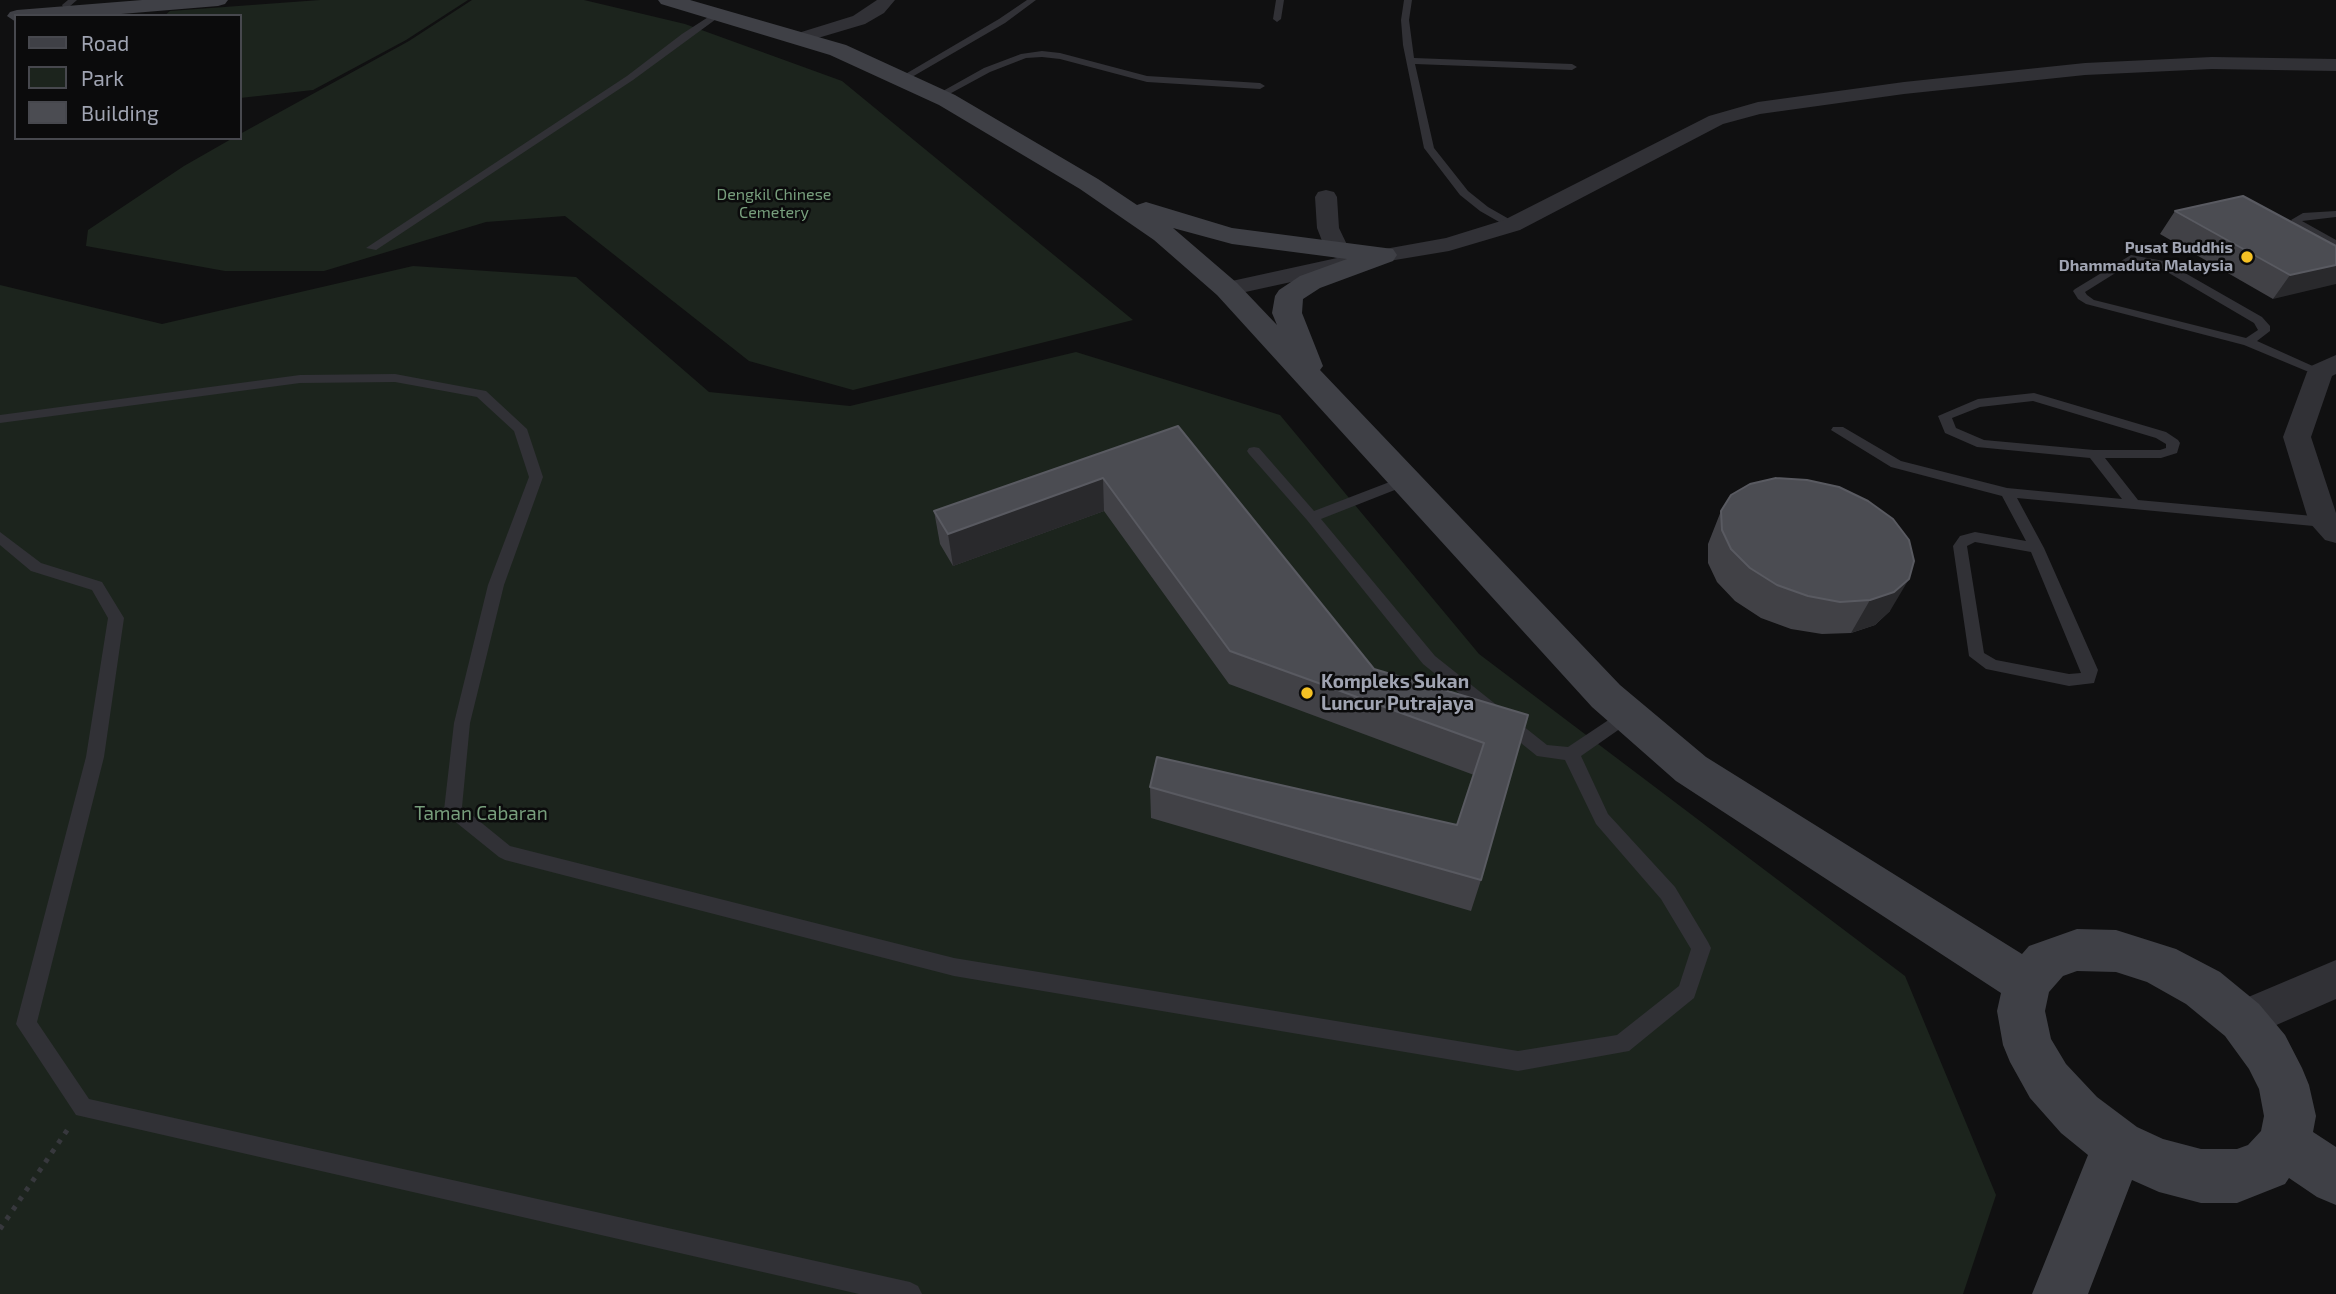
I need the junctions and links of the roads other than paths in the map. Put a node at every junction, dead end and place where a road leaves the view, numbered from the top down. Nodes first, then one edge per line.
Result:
1 (131, 0) edge
2 (218, 0) edge
3 (886, 0) edge
4 (1032, 0) edge
5 (1279, 0) edge
6 (1408, 0) edge
7 (685, 2) edge
8 (70, 3) edge
9 (0, 10) edge
10 (41, 14) edge
11 (719, 14) junction
12 (1277, 19) dead end
13 (801, 38) junction
14 (1410, 61) junction
15 (2336, 65) edge
16 (1572, 67) dead end
17 (902, 79) junction
18 (1260, 86) dead end
19 (939, 96) junction
20 (1089, 184) junction
21 (1326, 197) dead end
22 (2336, 214) edge
23 (1512, 225) junction
24 (2336, 244) edge
25 (372, 248) dead end
26 (1338, 251) junction
27 (1383, 255) junction
28 (1227, 289) junction
29 (2248, 342) junction
30 (2328, 368) edge
31 (1317, 387) junction
32 (0, 419) edge
33 (1838, 430) dead end
34 (1254, 451) dead end
35 (2094, 454) junction
36 (1405, 481) junction
37 (2007, 493) junction
38 (2135, 506) junction
39 (1312, 517) junction
40 (2330, 527) edge
41 (0, 537) edge
42 (2037, 548) junction
43 (1628, 715) junction
44 (1571, 754) junction
45 (2336, 979) edge
46 (2027, 983) junction
47 (2242, 1020) junction
48 (2284, 1144) junction
49 (2118, 1146) junction
50 (2336, 1178) edge
51 (910, 1294) edge
52 (2060, 1294) edge

1 - 8 street
2 - 10 street
3 - 13 street
4 - 17 lane
5 - 12 lane
6 - 14 lane
7 - 11 street
8 - 9 street
11 - 13 street
11 - 25 lane
13 - 17 street
14 - 16 lane
14 - 23 lane
15 - 23 street
17 - 19 street
18 - 19 lane
19 - 20 street
20 - 26 street
20 - 28 street
21 - 26 street
22 - 24 lane
23 - 27 street
26 - 27 street
27 - 28 street
27 - 31 street
28 - 31 street
29 - 29 lane
29 - 30 lane
30 - 40 street
31 - 36 street
32 - 44 lane
33 - 37 lane
34 - 39 lane
35 - 35 lane
35 - 38 lane
36 - 39 lane
36 - 43 street
37 - 38 lane
37 - 42 lane
38 - 40 lane
39 - 44 lane
41 - 51 lane
42 - 42 lane
43 - 44 lane
43 - 46 street
45 - 47 street
46 - 47 street
46 - 49 street
47 - 48 street
48 - 49 street
48 - 50 street
49 - 52 street

